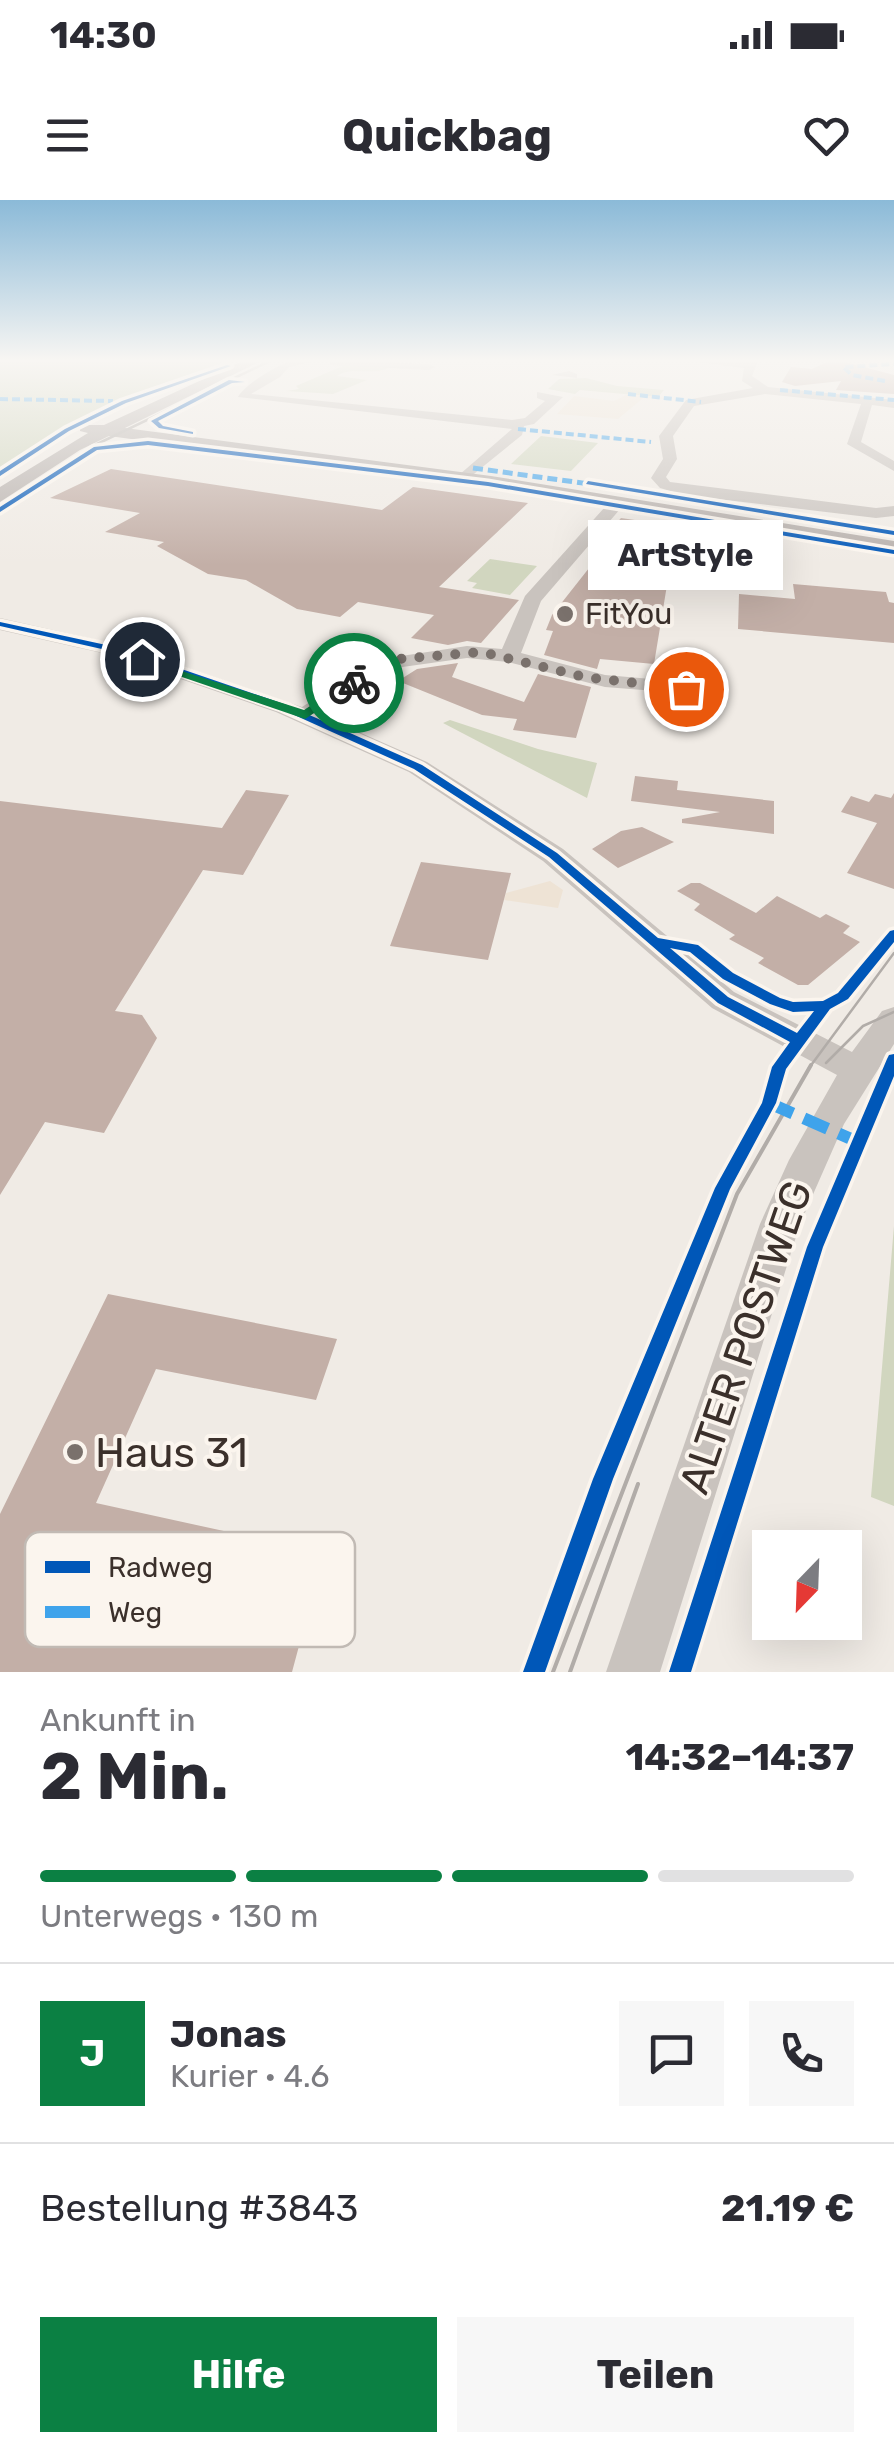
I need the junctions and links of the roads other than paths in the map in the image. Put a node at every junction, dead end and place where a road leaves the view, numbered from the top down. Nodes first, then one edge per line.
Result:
1 (103, 428) edge
2 (155, 428) edge
3 (518, 428) edge
4 (672, 428) edge
5 (859, 428) edge
6 (100, 429) junction
7 (187, 440) junction
8 (55, 458) junction
9 (893, 465) edge
10 (468, 475) junction
11 (0, 482) edge
12 (0, 496) edge
13 (618, 501) junction
14 (894, 511) edge
15 (894, 539) edge
16 (894, 547) edge
17 (0, 624) edge
18 (509, 656) junction
19 (686, 689) dead end
20 (305, 715) junction
21 (894, 1020) edge
22 (855, 1069) junction
23 (632, 1672) edge

1 - 6 main road
2 - 7 main road
3 - 10 street
4 - 14 street
5 - 9 street
6 - 7 main road
6 - 8 main road
6 - 11 main road
7 - 8 main road
7 - 10 main road
8 - 12 main road
10 - 13 main road
10 - 15 main road
13 - 16 main road
13 - 18 street
17 - 20 street
18 - 19 street
18 - 20 street
20 - 22 street
21 - 22 street, ALTER POSTWEG
22 - 23 street, ALTER POSTWEG

